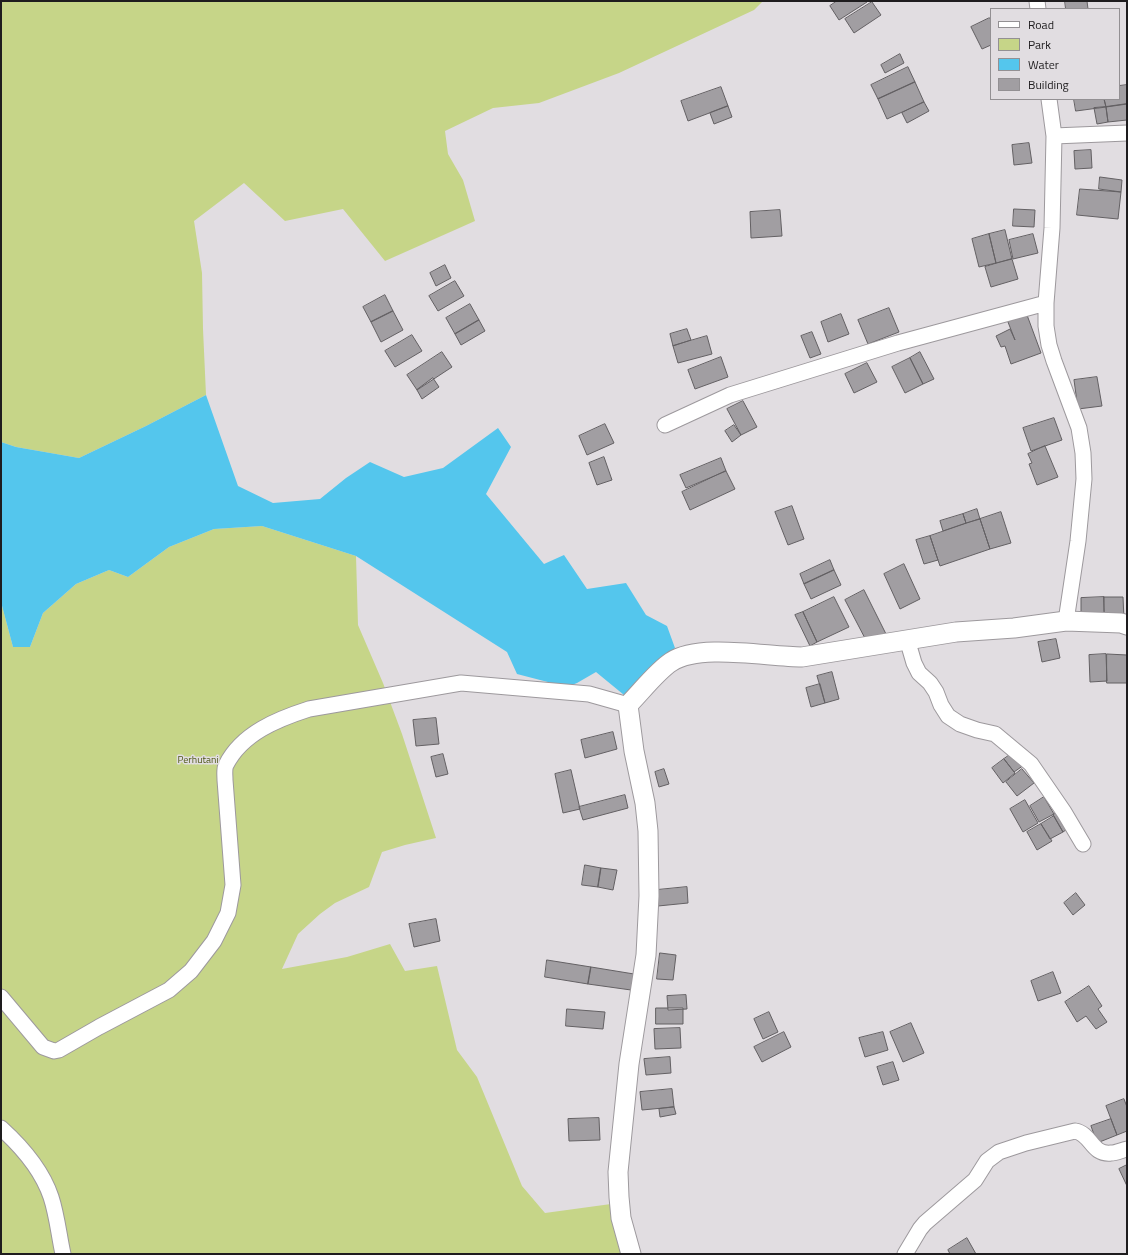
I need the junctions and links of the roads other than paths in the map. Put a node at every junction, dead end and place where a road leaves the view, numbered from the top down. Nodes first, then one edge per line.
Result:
1 (1049, 100) edge
2 (1127, 133) edge
3 (1054, 136) junction
4 (1046, 303) junction
5 (665, 425) dead end
6 (1066, 621) junction
7 (1127, 625) edge
8 (908, 640) junction
9 (628, 705) junction
10 (1083, 844) dead end
11 (1, 997) edge
12 (1, 1128) edge
13 (1127, 1149) edge
14 (63, 1254) edge
15 (631, 1254) edge
16 (905, 1254) edge

1 - 3 street
2 - 3 street
3 - 4 street
4 - 5 street
4 - 6 street
6 - 7 main road
6 - 8 main road
8 - 9 main road
8 - 10 street
9 - 11 street
9 - 15 main road
12 - 14 street
13 - 16 street

